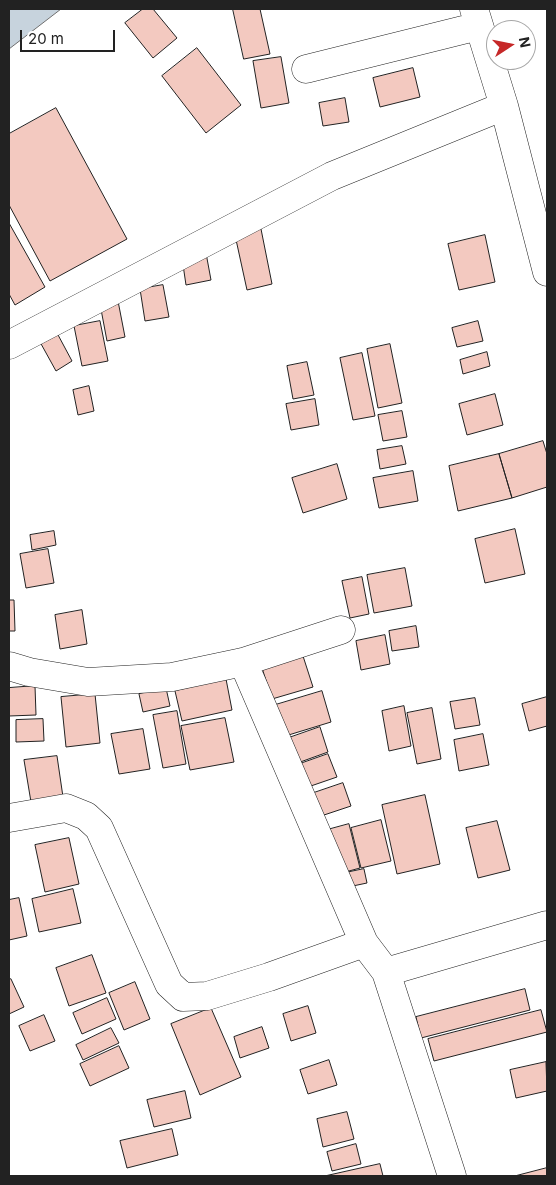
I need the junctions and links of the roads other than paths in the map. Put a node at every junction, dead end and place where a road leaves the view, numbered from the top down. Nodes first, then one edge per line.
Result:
1 (477, 17) edge
2 (306, 69) dead end
3 (504, 106) junction
4 (547, 272) edge
5 (9, 345) edge
6 (341, 630) dead end
7 (242, 662) junction
8 (9, 666) edge
9 (9, 818) edge
10 (547, 925) edge
11 (364, 943) junction
12 (386, 972) junction
13 (452, 1176) edge

1 - 2 street
1 - 3 street
3 - 4 street
3 - 5 street
6 - 7 street
7 - 8 street
7 - 11 street
9 - 11 street
10 - 12 street
11 - 12 street
12 - 13 street

